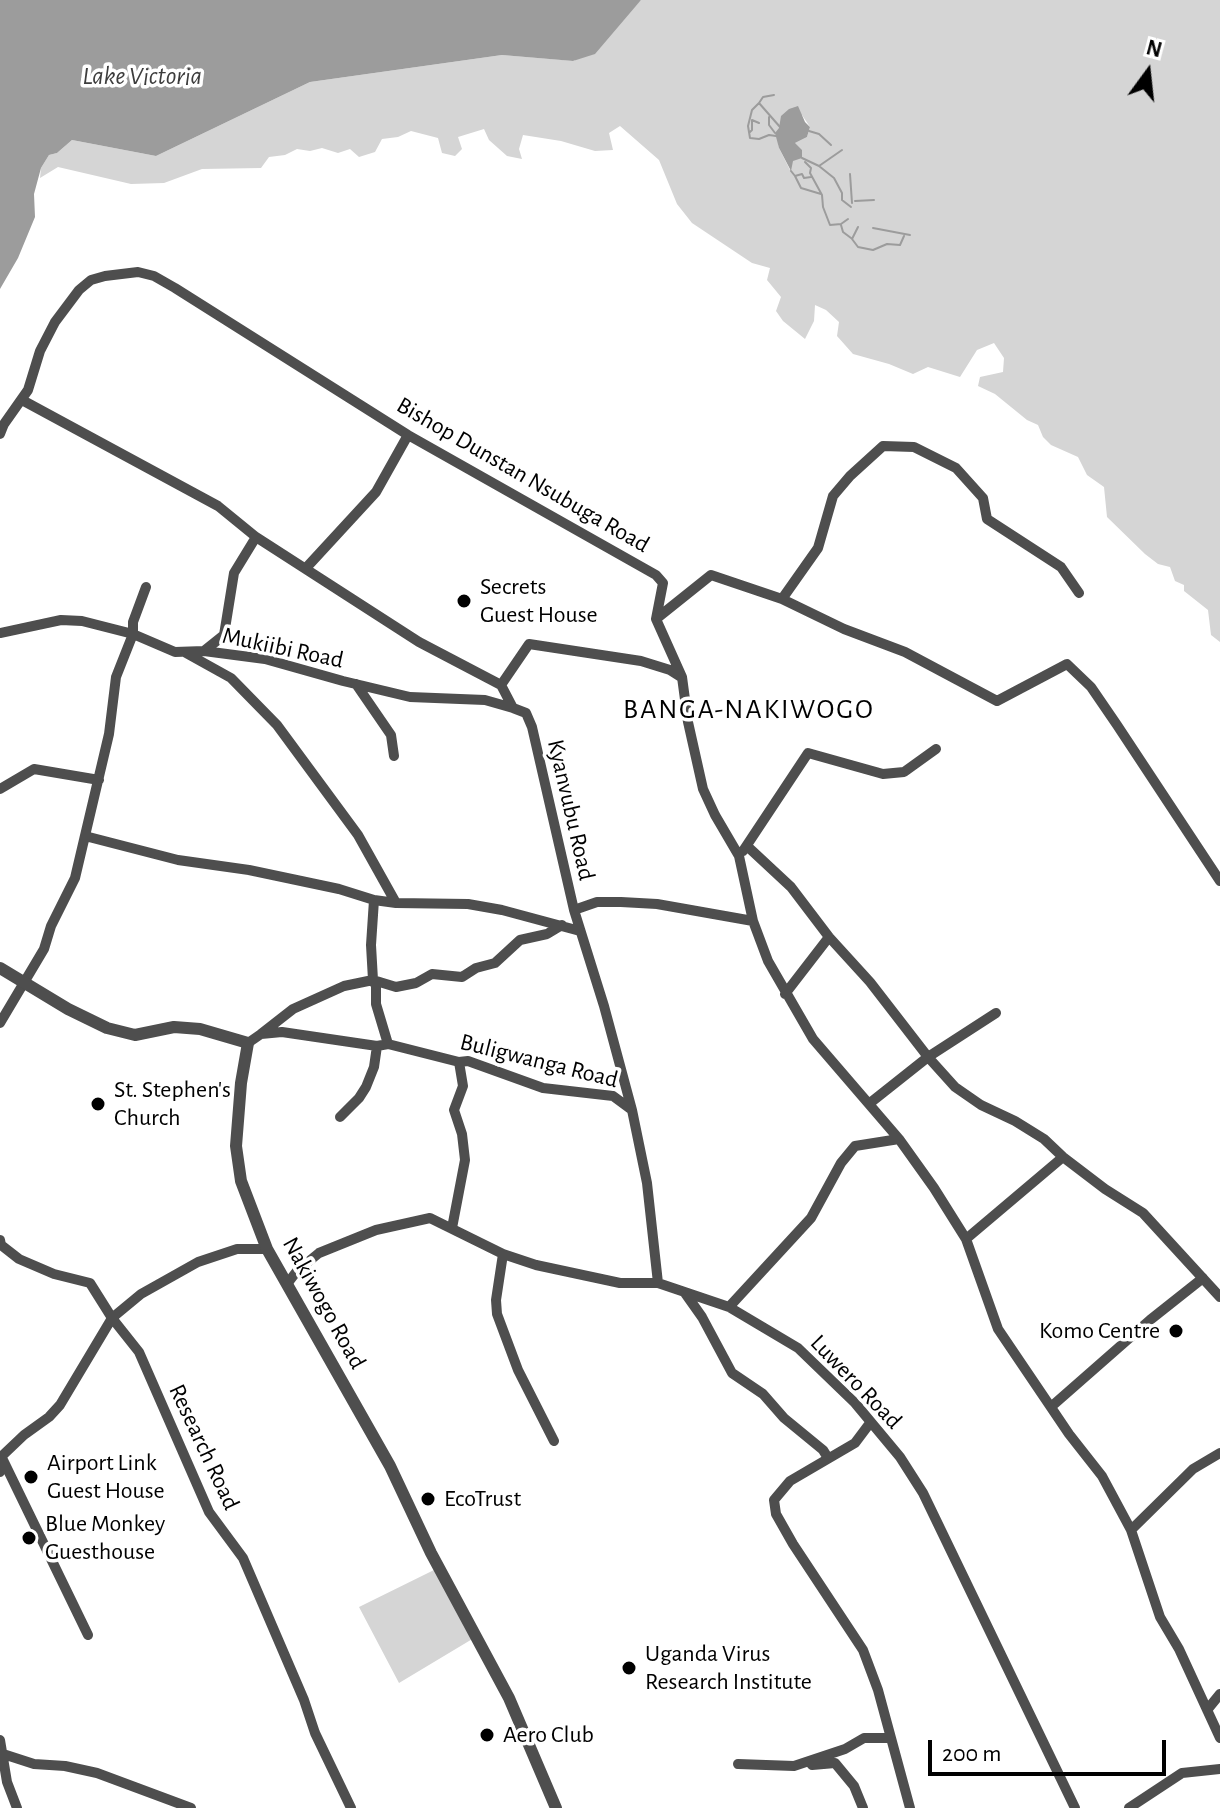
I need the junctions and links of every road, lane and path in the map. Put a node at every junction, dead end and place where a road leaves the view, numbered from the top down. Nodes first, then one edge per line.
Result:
1 (22, 400) junction
2 (0, 434) edge
3 (408, 435) junction
4 (256, 537) junction
5 (306, 568) junction
6 (146, 587) dead end
7 (1079, 593) dead end
8 (782, 599) junction
9 (656, 619) junction
10 (0, 633) edge
11 (133, 634) junction
12 (204, 651) junction
13 (184, 652) junction
14 (682, 677) junction
15 (356, 684) junction
16 (501, 685) junction
17 (513, 708) junction
18 (936, 749) dead end
19 (394, 756) dead end
20 (99, 780) junction
21 (0, 789) edge
22 (85, 836) junction
23 (747, 846) junction
24 (739, 856) junction
25 (1220, 881) edge
26 (374, 900) junction
27 (396, 903) junction
28 (574, 910) junction
29 (753, 921) junction
30 (562, 925) junction
31 (580, 931) junction
32 (829, 937) junction
33 (0, 968) edge
34 (373, 980) junction
35 (25, 983) junction
36 (785, 994) junction
37 (996, 1013) dead end
38 (0, 1023) edge
39 (261, 1034) junction
40 (248, 1043) junction
41 (383, 1045) junction
42 (928, 1057) junction
43 (459, 1062) junction
44 (870, 1103) junction
45 (632, 1110) junction
46 (340, 1117) dead end
47 (899, 1139) junction
48 (1063, 1157) junction
49 (452, 1228) junction
50 (966, 1239) junction
51 (0, 1240) edge
52 (267, 1249) junction
53 (503, 1254) junction
54 (1203, 1278) junction
55 (658, 1283) junction
56 (287, 1284) junction
57 (685, 1293) junction
58 (1220, 1297) edge
59 (729, 1307) junction
60 (112, 1318) junction
61 (1052, 1406) junction
62 (870, 1423) junction
63 (554, 1441) dead end
64 (1220, 1453) edge
65 (2, 1456) edge
66 (828, 1458) junction
67 (0, 1472) edge
68 (1131, 1530) junction
69 (88, 1635) dead end
70 (1220, 1694) edge
71 (1207, 1710) junction
72 (889, 1738) junction
73 (1220, 1738) edge
74 (0, 1740) edge
75 (2, 1754) edge
76 (738, 1764) dead end
77 (794, 1766) junction
78 (1220, 1769) edge
79 (17, 1808) edge
80 (191, 1808) edge
81 (351, 1808) edge
82 (556, 1808) edge
83 (863, 1808) edge
84 (910, 1808) edge
85 (1075, 1808) edge
86 (1129, 1808) edge

1 - 2 street, Bishop Dunstan Nsubuga Road
1 - 3 street, Bishop Dunstan Nsubuga Road
1 - 4 street
3 - 5 street
3 - 9 street, Bishop Dunstan Nsubuga Road
4 - 5 street
4 - 12 street
5 - 16 street
6 - 11 street
7 - 8 street
8 - 9 street
8 - 25 street
9 - 14 street
10 - 11 street, Mukiibi Road
11 - 13 street, Mukiibi Road
11 - 20 street
12 - 13 street, Mukiibi Road
12 - 15 street, Mukiibi Road
13 - 27 street
14 - 16 street
14 - 24 street
15 - 17 street, Mukiibi Road
15 - 19 street
16 - 17 street, Kyanvubu Road
17 - 28 street, Kyanvubu Road
18 - 23 street
20 - 21 street
20 - 22 street
22 - 26 street
22 - 35 street
23 - 24 street
23 - 32 street
24 - 29 street
26 - 27 street
26 - 34 street
27 - 30 street
28 - 29 street
28 - 31 street, Kyanvubu Road
29 - 36 street
30 - 31 street
30 - 34 street
31 - 45 street, Kyanvubu Road
32 - 36 street
32 - 42 street
33 - 35 street
34 - 39 street
34 - 41 street
35 - 38 street
35 - 40 street
36 - 44 street
37 - 42 street
39 - 40 street
39 - 41 street, Buligwanga Road
40 - 52 street, Nakiwogo Road
41 - 43 street, Buligwanga Road
41 - 46 street
42 - 44 street
42 - 48 street
43 - 45 street, Buligwanga Road
43 - 49 street
44 - 47 street
45 - 55 street, Kyanvubu Road
47 - 50 street
47 - 59 street
48 - 50 street
48 - 54 street
49 - 53 street, Luwero Road
49 - 56 street, Luwero Road
50 - 61 street
51 - 60 street, Research Road
52 - 56 street, Nakiwogo Road
52 - 60 street
53 - 55 street, Luwero Road
53 - 63 street
54 - 58 street
54 - 61 street
55 - 57 street, Luwero Road
56 - 82 street, Nakiwogo Road
57 - 59 street, Luwero Road
57 - 66 street
59 - 62 street, Luwero Road
60 - 65 street
60 - 81 street, Research Road
61 - 68 street
62 - 66 street
62 - 85 street, Luwero Road
64 - 68 street
65 - 67 street
65 - 69 street
66 - 72 street
68 - 71 street
70 - 71 street
71 - 73 street
72 - 77 street
72 - 84 street
74 - 75 street
75 - 79 street
75 - 80 street
76 - 77 street
77 - 83 street
78 - 86 street

